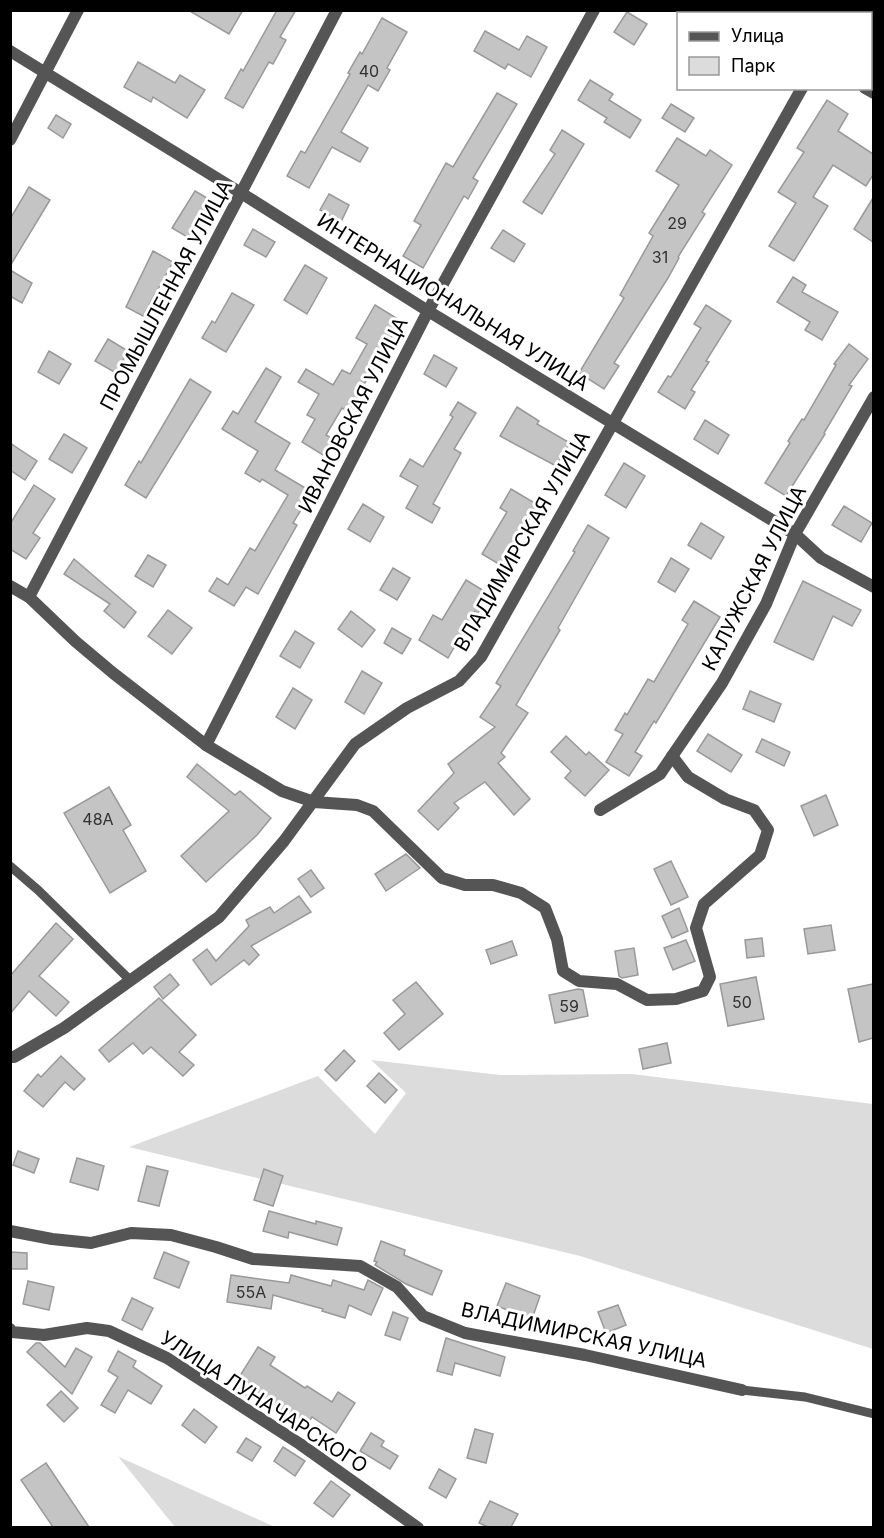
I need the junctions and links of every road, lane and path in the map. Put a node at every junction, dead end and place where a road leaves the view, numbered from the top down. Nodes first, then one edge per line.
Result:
1 (78, 10) edge
2 (337, 10) edge
3 (594, 10) edge
4 (10, 51) edge
5 (46, 74) junction
6 (801, 90) edge
7 (10, 140) edge
8 (241, 193) junction
9 (428, 311) junction
10 (873, 397) edge
11 (612, 422) junction
12 (795, 534) junction
13 (10, 586) edge
14 (873, 587) edge
15 (29, 597) junction
16 (206, 745) junction
17 (672, 756) junction
18 (314, 802) junction
19 (600, 810) dead end
20 (10, 866) edge
21 (130, 980) junction
22 (10, 1057) edge
23 (10, 1231) edge
24 (10, 1329) edge
25 (742, 1390) joint
26 (873, 1414) edge
27 (418, 1527) edge

1 - 5 street
2 - 8 street, ПРОМЫШЛЕННАЯ УЛИЦА
3 - 9 street, ИВАНОВСКАЯ УЛИЦА
4 - 5 street, ИНТЕРНАЦИОНАЛЬНАЯ УЛИЦА
5 - 7 street
5 - 8 street, ИНТЕРНАЦИОНАЛЬНАЯ УЛИЦА
6 - 11 street, ВЛАДИМИРСКАЯ УЛИЦА
8 - 9 street, ИНТЕРНАЦИОНАЛЬНАЯ УЛИЦА
8 - 15 street, ПРОМЫШЛЕННАЯ УЛИЦА
9 - 11 street, ИНТЕРНАЦИОНАЛЬНАЯ УЛИЦА
9 - 16 street, ИВАНОВСКАЯ УЛИЦА
10 - 12 street, КАЛУЖСКАЯ УЛИЦА
11 - 12 street, ИНТЕРНАЦИОНАЛЬНАЯ УЛИЦА
11 - 18 street, ВЛАДИМИРСКАЯ УЛИЦА
12 - 14 street, ИНТЕРНАЦИОНАЛЬНАЯ УЛИЦА
12 - 17 street, КАЛУЖСКАЯ УЛИЦА
13 - 15 street
15 - 16 street
16 - 18 street
17 - 18 street
17 - 19 street, КАЛУЖСКАЯ УЛИЦА
18 - 21 street, ВЛАДИМИРСКАЯ УЛИЦА
20 - 21 lane
21 - 22 street, ВЛАДИМИРСКАЯ УЛИЦА
23 - 25 street, ВЛАДИМИРСКАЯ УЛИЦА
24 - 27 street, УЛИЦА ЛУНАЧАРСКОГО
25 - 26 lane

